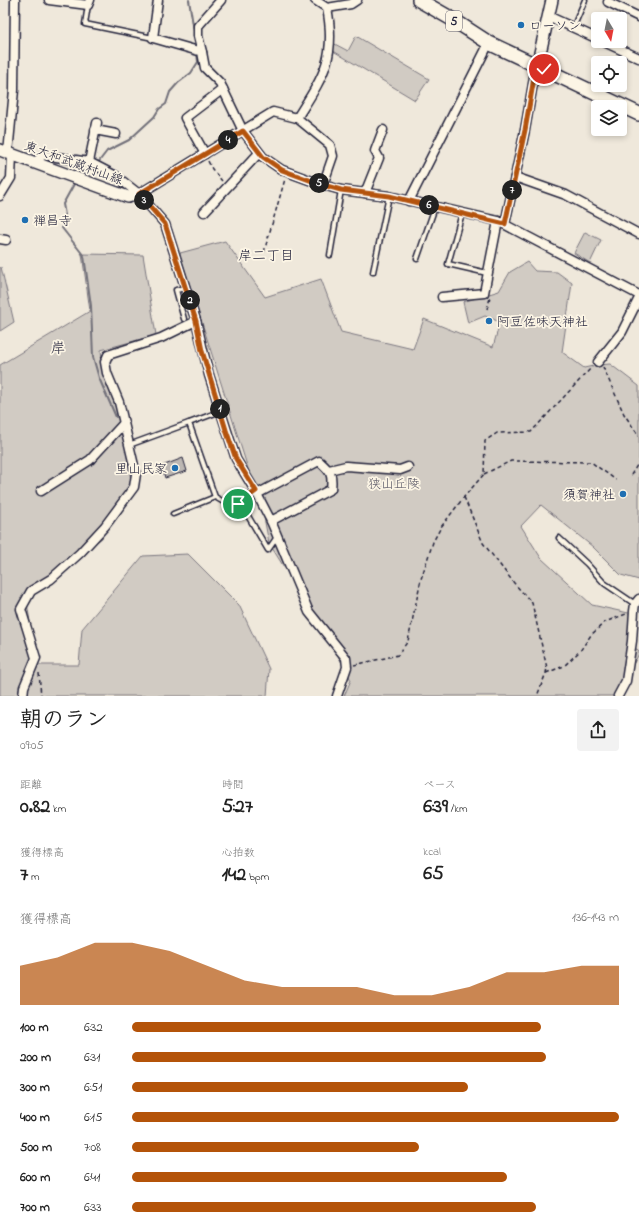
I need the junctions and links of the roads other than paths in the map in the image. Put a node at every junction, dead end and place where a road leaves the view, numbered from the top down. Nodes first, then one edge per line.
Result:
1 (15, 0) edge
2 (49, 0) edge
3 (158, 0) edge
4 (221, 0) edge
5 (315, 0) edge
6 (357, 0) edge
7 (419, 0) edge
8 (552, 0) edge
9 (585, 0) edge
10 (608, 2) dead end
11 (89, 3) edge
12 (327, 8) junction
13 (548, 16) junction
14 (639, 17) edge
15 (573, 28) junction
16 (591, 36) edge
17 (153, 38) junction
18 (488, 43) junction
19 (617, 48) edge
20 (199, 51) junction
21 (639, 58) edge
22 (537, 66) junction
23 (224, 89) junction
24 (639, 114) edge
25 (297, 118) junction
26 (383, 130) dead end
27 (243, 131) junction
28 (116, 134) dead end
29 (7, 153) edge
30 (259, 153) junction
31 (205, 154) junction
32 (34, 163) junction
33 (94, 164) junction
34 (515, 177) junction
35 (323, 185) junction
36 (341, 190) junction
37 (365, 193) junction
38 (139, 194) junction
39 (0, 196) edge
40 (389, 196) junction
41 (409, 201) junction
42 (435, 206) junction
43 (204, 212) dead end
44 (462, 213) junction
45 (501, 222) junction
46 (639, 234) edge
47 (330, 255) dead end
48 (417, 259) dead end
49 (373, 272) dead end
50 (487, 273) junction
51 (186, 288) junction
52 (639, 294) edge
53 (442, 297) dead end
54 (639, 298) edge
55 (637, 310) edge
56 (184, 319) dead end
57 (196, 321) junction
58 (599, 361) road end
59 (221, 411) junction
60 (124, 422) junction
61 (189, 423) junction
62 (129, 445) junction
63 (408, 467) dead end
64 (329, 470) junction
65 (40, 491) dead end
66 (256, 492) junction
67 (215, 498) junction
68 (238, 504) junction
69 (173, 514) dead end
70 (271, 521) junction
71 (277, 536) junction
72 (559, 538) dead end
73 (636, 605) edge
74 (23, 696) edge
75 (337, 696) edge
76 (618, 696) edge

1 - 29 street
2 - 11 street
3 - 17 street
4 - 20 street
5 - 12 street
6 - 12 street
7 - 18 main road, 5
8 - 13 street
9 - 15 lane
10 - 14 street
11 - 17 lane
12 - 25 street
13 - 15 street
13 - 22 street
15 - 16 street
17 - 20 street
18 - 22 main road, 5
18 - 41 street
19 - 21 street
20 - 23 street
22 - 24 main road, 5
22 - 34 street
23 - 27 street
23 - 31 street
25 - 27 street
25 - 35 street
26 - 37 street
27 - 30 street
27 - 31 street
28 - 33 street
29 - 32 street, 東大和武蔵村山線
29 - 39 street
30 - 35 street
30 - 43 street
31 - 38 street
32 - 33 street
32 - 38 street, 東大和武蔵村山線
33 - 38 street
34 - 45 street
34 - 46 street
35 - 36 street
36 - 37 street
36 - 47 lane
37 - 40 street
38 - 51 street
40 - 41 street
40 - 49 lane
41 - 42 street
42 - 44 street
42 - 48 lane
44 - 45 street
44 - 50 lane
45 - 50 street
45 - 52 street
50 - 53 street
51 - 56 lane
51 - 57 street
54 - 55 street
55 - 58 street
57 - 59 street
57 - 60 street
59 - 61 lane
59 - 66 street
60 - 62 street
60 - 65 street
61 - 62 lane
61 - 67 lane
62 - 74 street
63 - 64 street
64 - 66 street
64 - 70 street
66 - 68 lane
66 - 70 street
67 - 68 lane
67 - 69 lane
68 - 71 lane
70 - 71 street
71 - 75 street
72 - 73 lane
73 - 76 street

